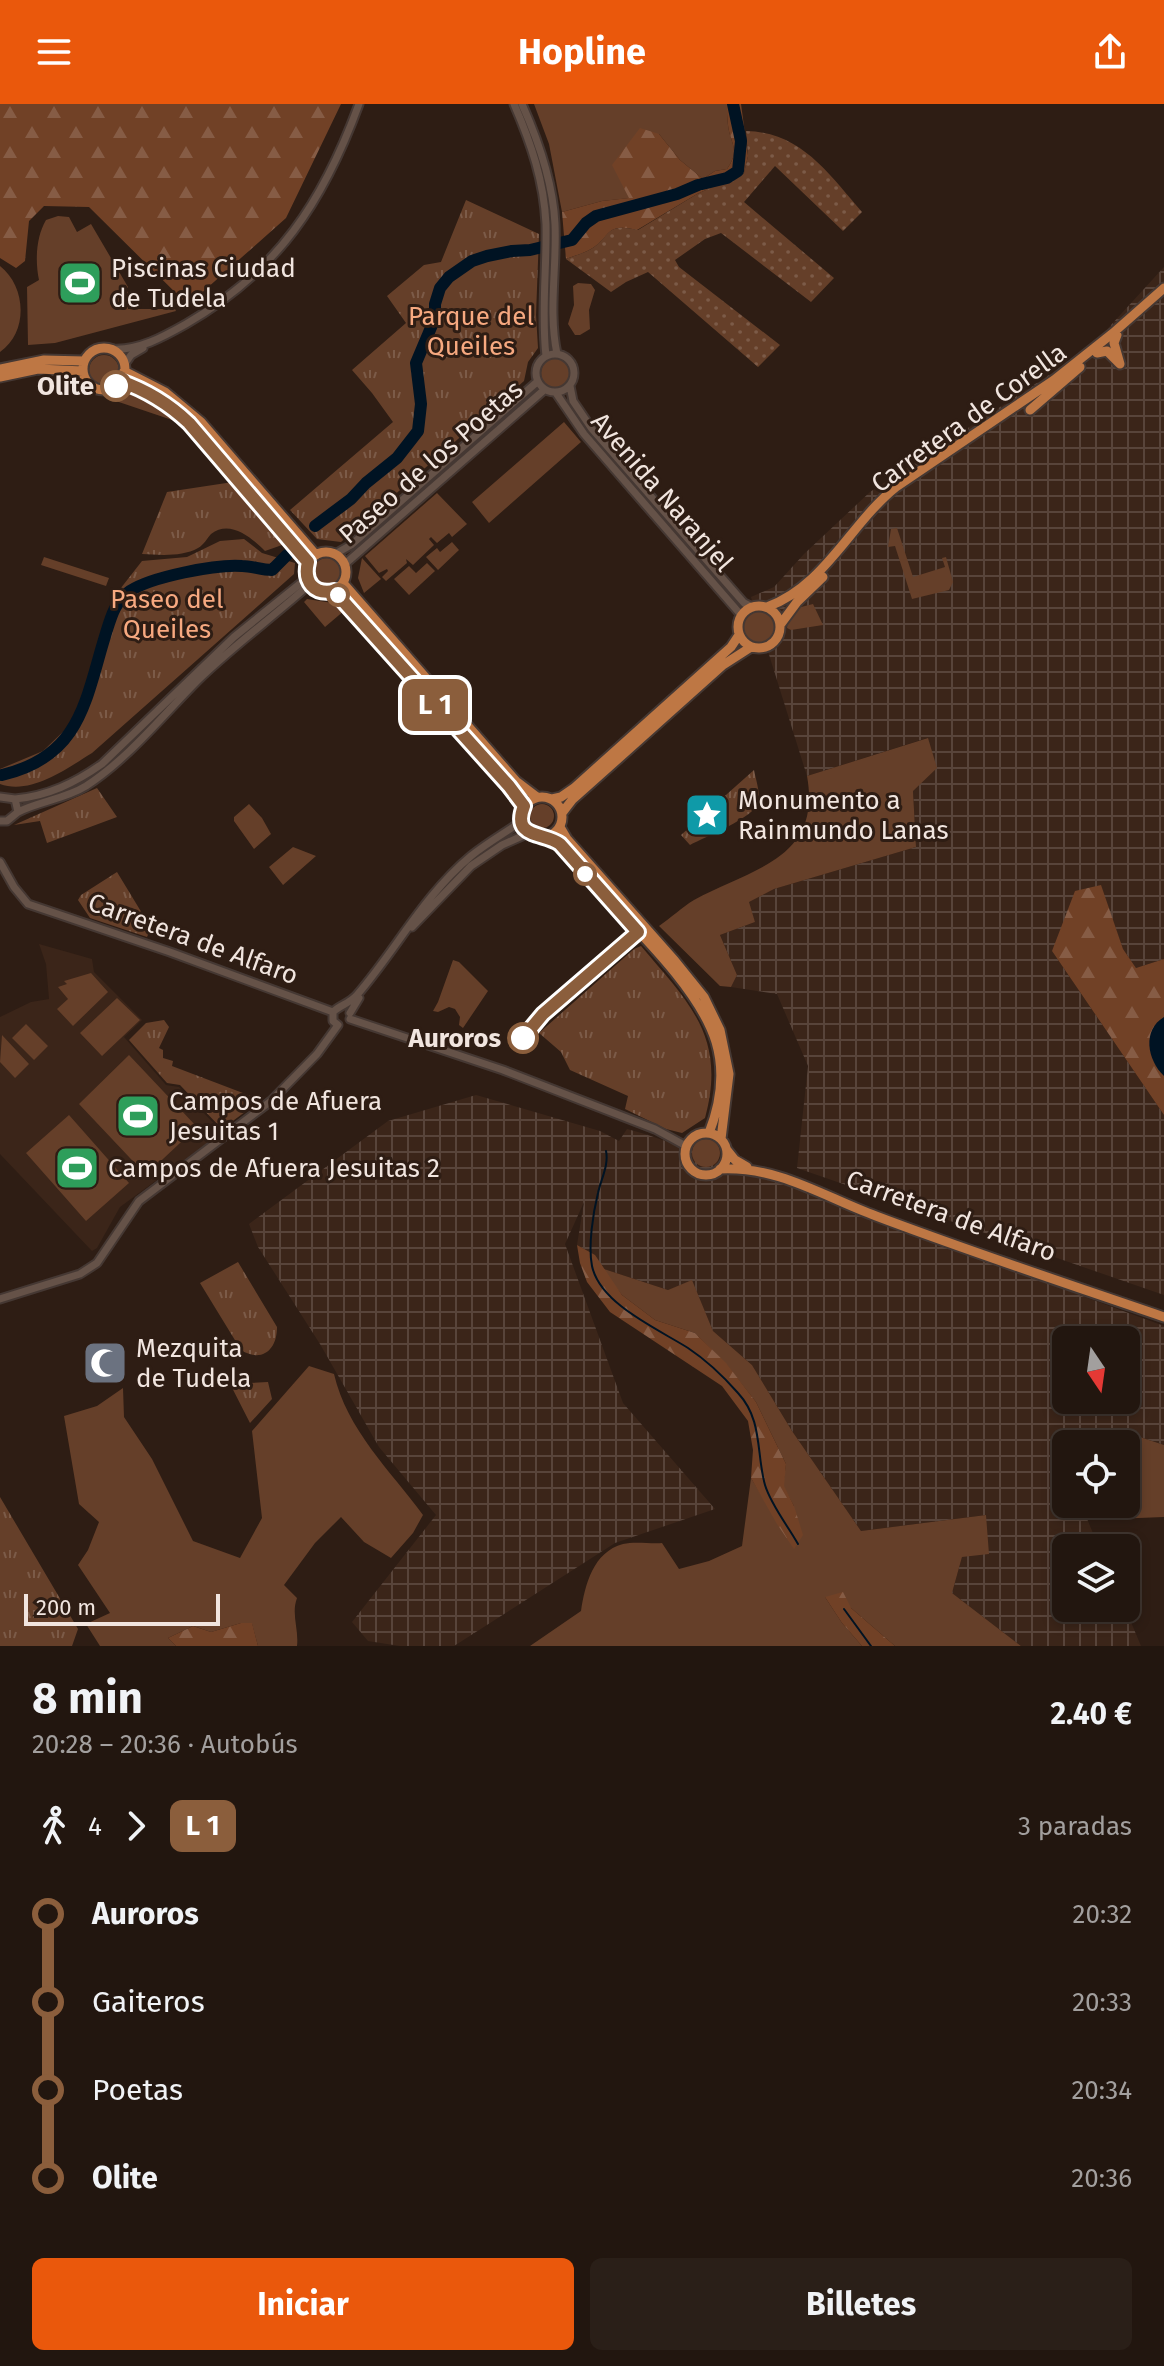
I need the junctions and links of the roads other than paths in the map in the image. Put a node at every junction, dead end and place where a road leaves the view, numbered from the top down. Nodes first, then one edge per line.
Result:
1 (360, 104) edge
2 (514, 104) edge
3 (522, 104) edge
4 (550, 260) junction
5 (1162, 291) edge
6 (1117, 335) junction
7 (112, 349) junction
8 (1097, 353) junction
9 (557, 354) junction
10 (546, 356) junction
11 (84, 366) junction
12 (1080, 367) junction
13 (0, 369) edge
14 (123, 372) junction
15 (0, 377) edge
16 (537, 382) junction
17 (570, 386) junction
18 (544, 390) junction
19 (556, 393) junction
20 (1030, 410) dead end
21 (335, 554) junction
22 (312, 559) junction
23 (345, 564) junction
24 (308, 581) junction
25 (343, 583) junction
26 (334, 591) junction
27 (752, 607) junction
28 (767, 607) junction
29 (741, 615) junction
30 (780, 625) junction
31 (739, 635) junction
32 (751, 647) junction
33 (0, 797) edge
34 (537, 797) junction
35 (15, 799) junction
36 (552, 799) junction
37 (524, 806) junction
38 (18, 812) junction
39 (562, 813) junction
40 (0, 821) edge
41 (522, 821) junction
42 (560, 827) junction
43 (529, 833) junction
44 (548, 836) junction
45 (0, 862) edge
46 (333, 1012) junction
47 (348, 1013) junction
48 (338, 1025) junction
49 (709, 1133) junction
50 (721, 1139) junction
51 (686, 1146) junction
52 (727, 1150) junction
53 (720, 1169) junction
54 (0, 1299) edge
55 (1164, 1315) edge

1 - 7 street
1 - 14 street
2 - 4 street
3 - 4 street
4 - 9 street
4 - 10 street
5 - 6 main road, Carretera de Corella
5 - 28 main road, Carretera de Corella
6 - 8 main road, Carretera de Corella
6 - 8 main road
7 - 11 main road
7 - 14 main road
8 - 12 main road, Carretera de Corella
9 - 10 street
9 - 17 street
10 - 16 street
11 - 13 main road
11 - 14 main road
11 - 15 main road
12 - 20 main road
12 - 30 main road, Carretera de Corella
14 - 22 main road
16 - 18 street
16 - 21 street, Paseo de los Poetas
17 - 19 street
17 - 27 street, Avenida Naranjel
18 - 19 street
18 - 23 street, Paseo de los Poetas
19 - 29 street, Avenida Naranjel
21 - 22 main road
21 - 23 main road
22 - 24 main road
23 - 25 main road
24 - 26 main road
24 - 35 street
24 - 38 street
25 - 26 main road
25 - 34 main road
26 - 37 main road
27 - 28 main road
27 - 29 main road
28 - 30 main road
29 - 31 main road
30 - 32 main road
31 - 32 main road
31 - 36 main road
32 - 39 main road
33 - 35 street
34 - 36 main road
34 - 37 main road
35 - 38 street
36 - 39 main road
37 - 41 main road
38 - 40 street
39 - 42 main road
41 - 43 main road
41 - 47 street
42 - 44 main road
42 - 50 main road
43 - 44 main road
43 - 47 street
44 - 49 main road
45 - 46 street, Carretera de Alfaro
46 - 47 street
46 - 48 street
47 - 48 street
47 - 51 street
48 - 54 street
49 - 50 main road
49 - 51 main road
50 - 52 main road
51 - 53 main road
52 - 53 main road
52 - 55 main road, Carretera de Alfaro
53 - 55 main road, Carretera de Alfaro

